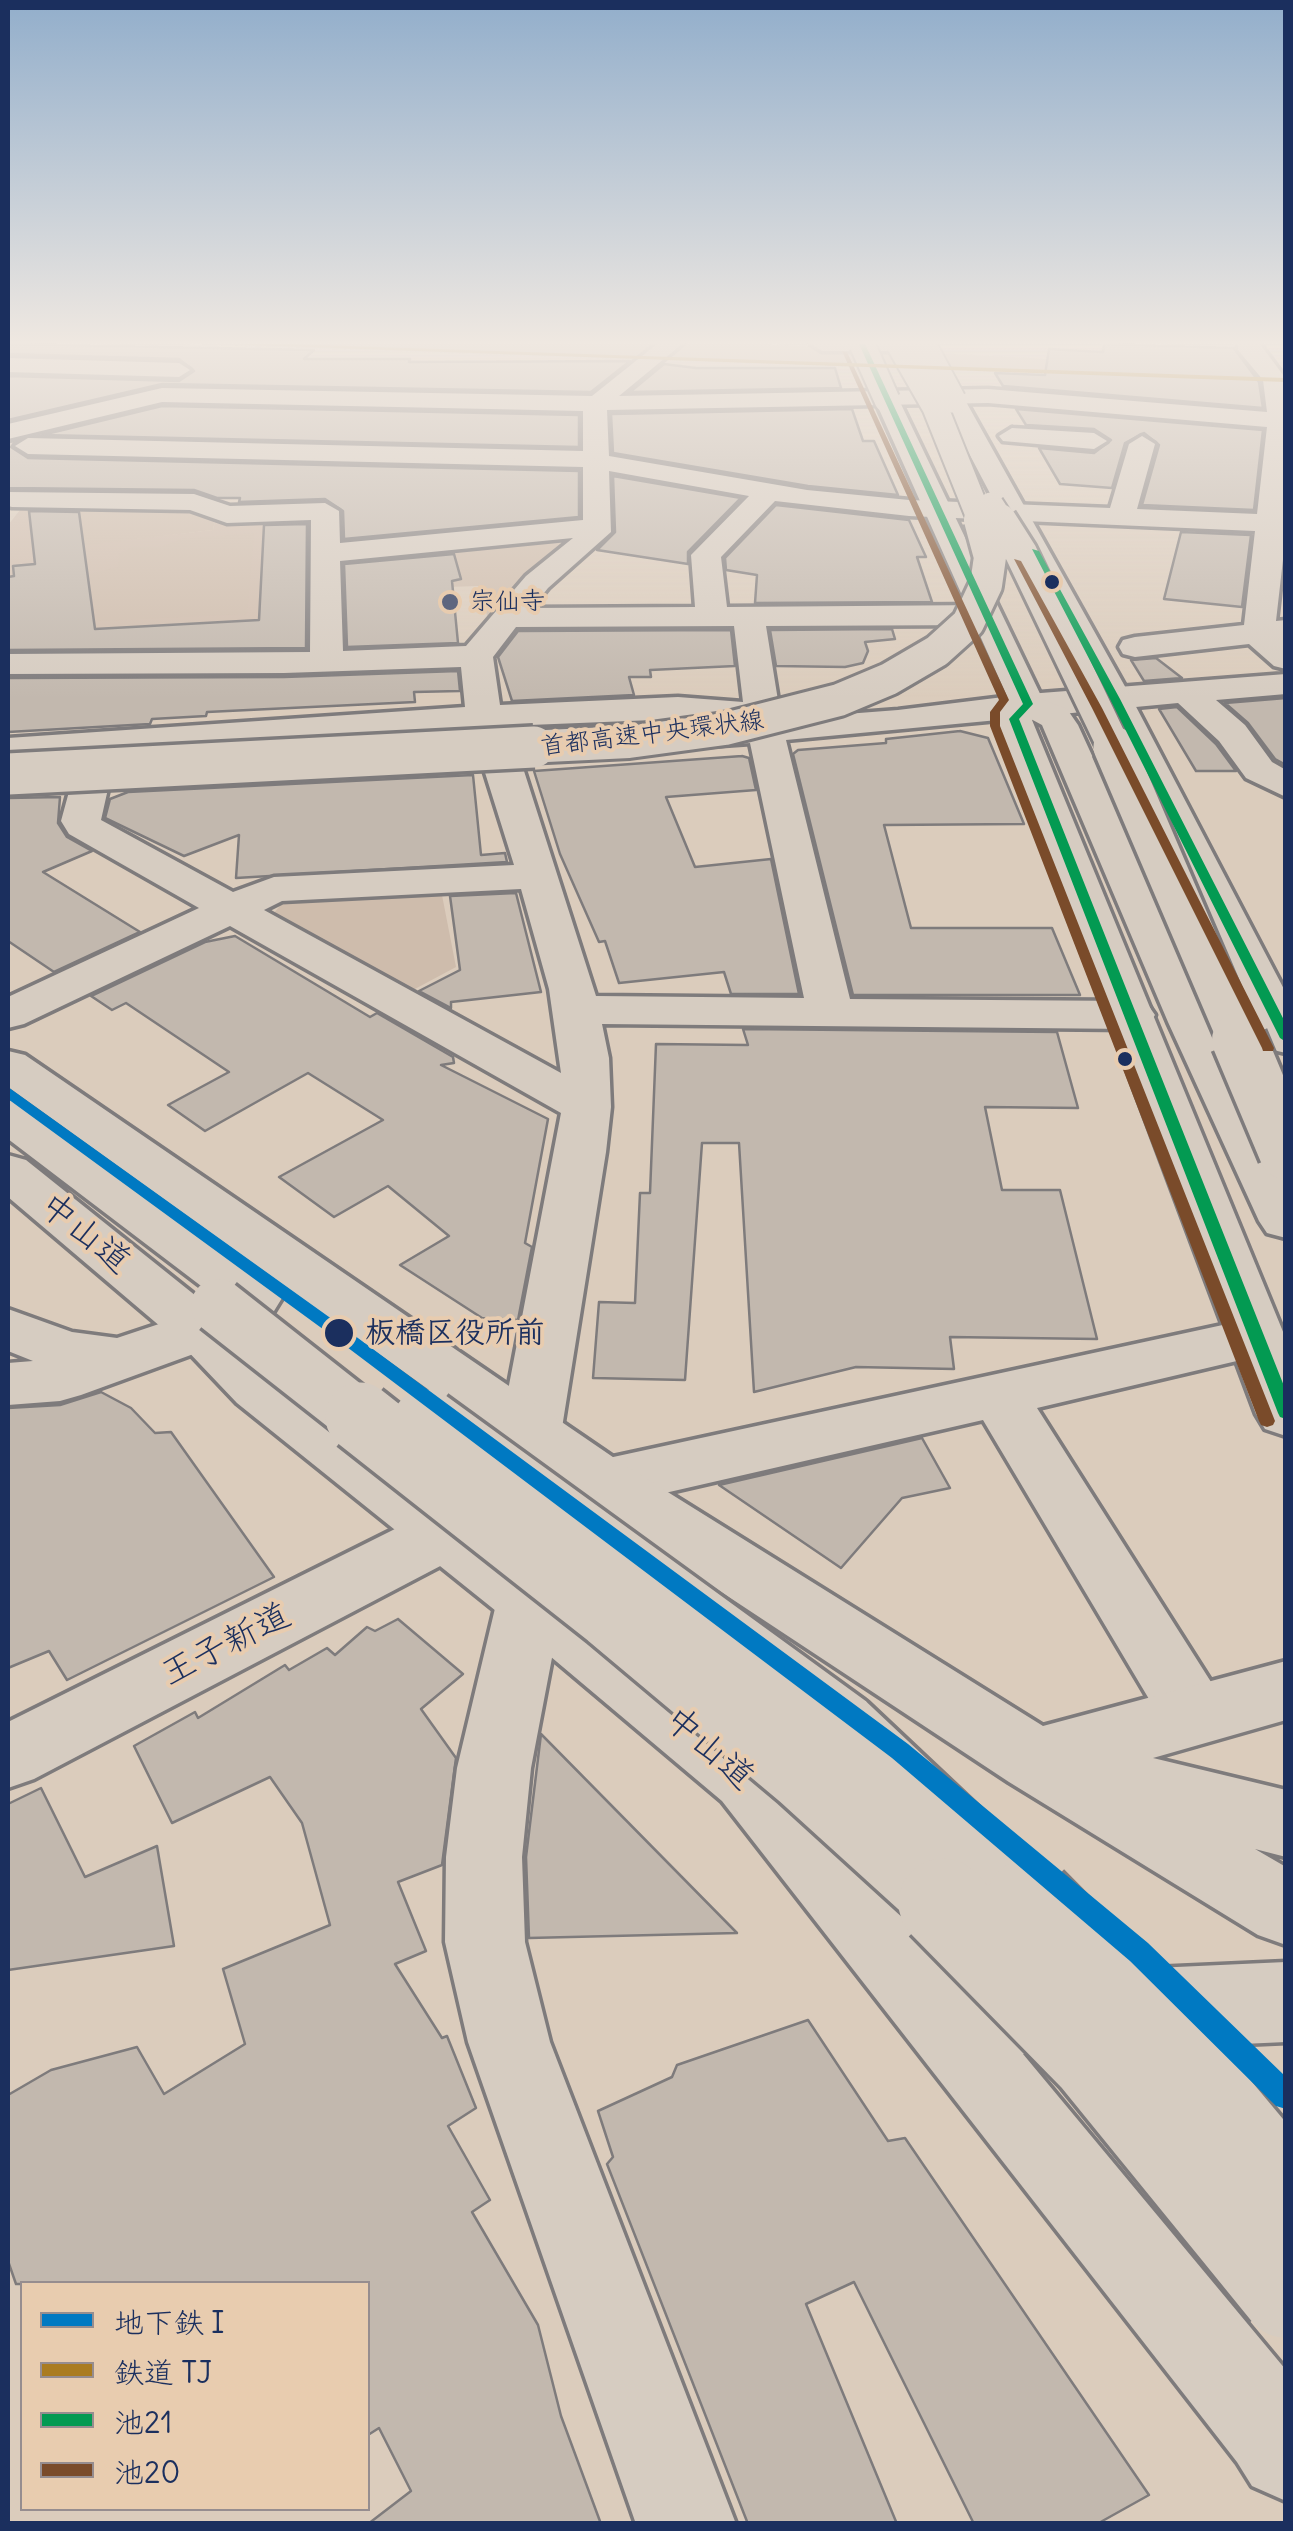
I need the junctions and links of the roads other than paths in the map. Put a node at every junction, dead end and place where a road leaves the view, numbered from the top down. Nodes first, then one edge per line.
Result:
1 (46, 462) edge
2 (312, 462) edge
3 (424, 462) edge
4 (597, 462) edge
5 (603, 462) edge
6 (937, 462) edge
7 (959, 462) edge
8 (967, 462) edge
9 (973, 462) edge
10 (985, 462) edge
11 (1012, 462) edge
12 (1145, 462) edge
13 (1268, 462) edge
14 (990, 469) junction
15 (769, 491) junction
16 (10, 501) edge
17 (936, 510) junction
18 (325, 511) junction
19 (1015, 514) junction
20 (1121, 517) junction
21 (1277, 523) edge
22 (598, 527) junction
23 (421, 540) junction
24 (326, 554) junction
25 (984, 614) junction
26 (504, 618) junction
27 (712, 618) junction
28 (749, 618) junction
29 (1272, 631) edge
30 (1135, 647) dead end
31 (476, 656) junction
32 (1286, 659) edge
33 (328, 661) junction
34 (8, 664) edge
35 (1286, 684) edge
36 (1189, 694) junction
37 (1115, 699) junction
38 (1028, 704) junction
39 (764, 723) junction
40 (491, 735) junction
41 (8, 748) edge
42 (96, 760) junction
43 (8, 771) edge
44 (8, 785) edge
45 (1286, 786) edge
46 (538, 876) junction
47 (234, 911) junction
48 (576, 1010) junction
49 (830, 1012) junction
50 (8, 1014) edge
51 (1132, 1015) junction
52 (1286, 1040) edge
53 (8, 1065) edge
54 (586, 1107) junction
55 (8, 1115) edge
56 (1286, 1120) edge
57 (8, 1143) edge
58 (1286, 1152) edge
59 (8, 1171) edge
60 (1286, 1221) edge
61 (8, 1328) edge
62 (201, 1330) junction
63 (1255, 1338) junction
64 (120, 1358) junction
65 (8, 1384) edge
66 (998, 1394) junction
67 (1286, 1414) edge
68 (530, 1434) junction
69 (604, 1483) junction
70 (444, 1534) junction
71 (530, 1600) junction
72 (1286, 1690) edge
73 (1196, 1715) junction
74 (8, 1757) edge
75 (1035, 1760) junction
76 (1286, 1824) edge
77 (1286, 1909) edge
78 (1286, 2002) edge
79 (939, 2018) junction
80 (1286, 2192) edge
81 (1286, 2294) edge
82 (1286, 2452) edge
83 (686, 2524) edge

1 - 16 main road
2 - 18 main road
3 - 23 main road
4 - 22 main road
5 - 15 main road
6 - 17 main road
7 - 43 main road, 首都高速中央環状線, bridge
8 - 58 main road, bridge
9 - 56 main road, bridge
10 - 14 main road
11 - 14 main road
12 - 20 main road
13 - 21 main road
14 - 19 main road
15 - 17 main road
15 - 27 main road
16 - 18 main road
17 - 19 main road
17 - 25 main road
18 - 24 main road
19 - 20 main road
19 - 37 main road
20 - 21 main road
21 - 29 main road
22 - 23 main road
22 - 26 main road
23 - 24 main road
24 - 33 main road
25 - 28 main road
25 - 38 main road
26 - 27 main road
26 - 31 main road
27 - 28 main road
28 - 39 main road
29 - 30 main road
29 - 32 main road
31 - 33 main road
31 - 40 main road
33 - 34 main road
35 - 36 main road
36 - 37 main road
36 - 45 main road
37 - 38 main road
37 - 52 main road
38 - 39 main road
38 - 51 main road
38 - 60 main road
39 - 40 main road
39 - 40 main road
39 - 49 main road
40 - 42 main road
40 - 46 main road
41 - 42 main road
42 - 44 main road
42 - 47 main road
46 - 47 main road
46 - 48 main road
47 - 50 main road
47 - 54 main road
48 - 49 main road
48 - 54 main road
49 - 51 main road
51 - 63 main road
53 - 68 main road
54 - 68 main road
55 - 80 main road, bridge
57 - 81 main road, bridge
59 - 62 main road, 中山道
61 - 64 main road
62 - 64 main road
62 - 70 main road, 中山道
63 - 66 main road
63 - 67 main road
64 - 65 main road
66 - 69 main road
66 - 73 main road
68 - 69 main road
68 - 70 main road
69 - 75 main road
70 - 71 main road, 中山道
70 - 74 main road, 王子新道
71 - 79 main road, 中山道
71 - 83 main road
72 - 73 main road
73 - 75 main road
75 - 76 main road
75 - 77 main road
78 - 79 main road
79 - 82 main road, 中山道

